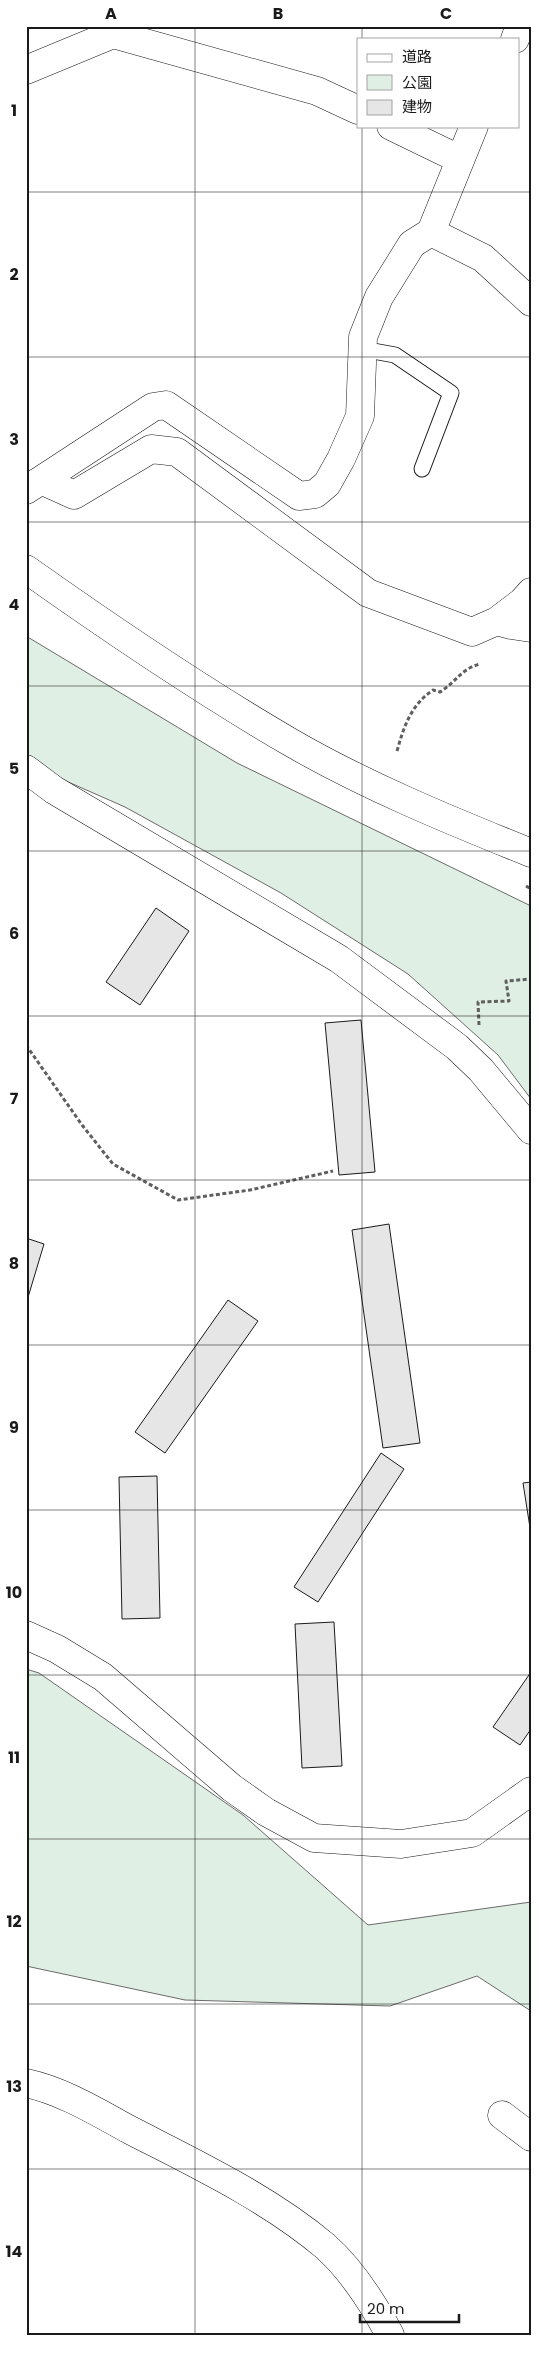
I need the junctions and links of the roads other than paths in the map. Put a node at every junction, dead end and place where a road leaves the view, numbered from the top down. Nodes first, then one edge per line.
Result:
1 (520, 26) edge
2 (116, 30) edge
3 (515, 38) edge
4 (26, 70) edge
5 (357, 110) edge
6 (395, 128) edge
7 (473, 128) edge
8 (459, 159) junction
9 (431, 232) junction
10 (531, 302) edge
11 (362, 349) junction
12 (422, 469) dead end
13 (34, 485) edge
14 (26, 569) edge
15 (531, 592) edge
16 (497, 620) junction
17 (531, 628) edge
18 (26, 769) edge
19 (531, 853) edge
20 (531, 1130) edge
21 (26, 1635) edge
22 (531, 1791) edge
23 (26, 2083) edge
24 (502, 2114) dead end
25 (531, 2137) edge
26 (390, 2335) edge

1 - 3 street
2 - 4 street
2 - 5 street
6 - 8 street
7 - 8 street
8 - 9 street
9 - 10 street
9 - 11 street
11 - 12 lane
11 - 13 street
13 - 16 street
14 - 19 street
15 - 16 street
16 - 17 street
18 - 20 street
21 - 22 street
23 - 26 street
24 - 25 street

